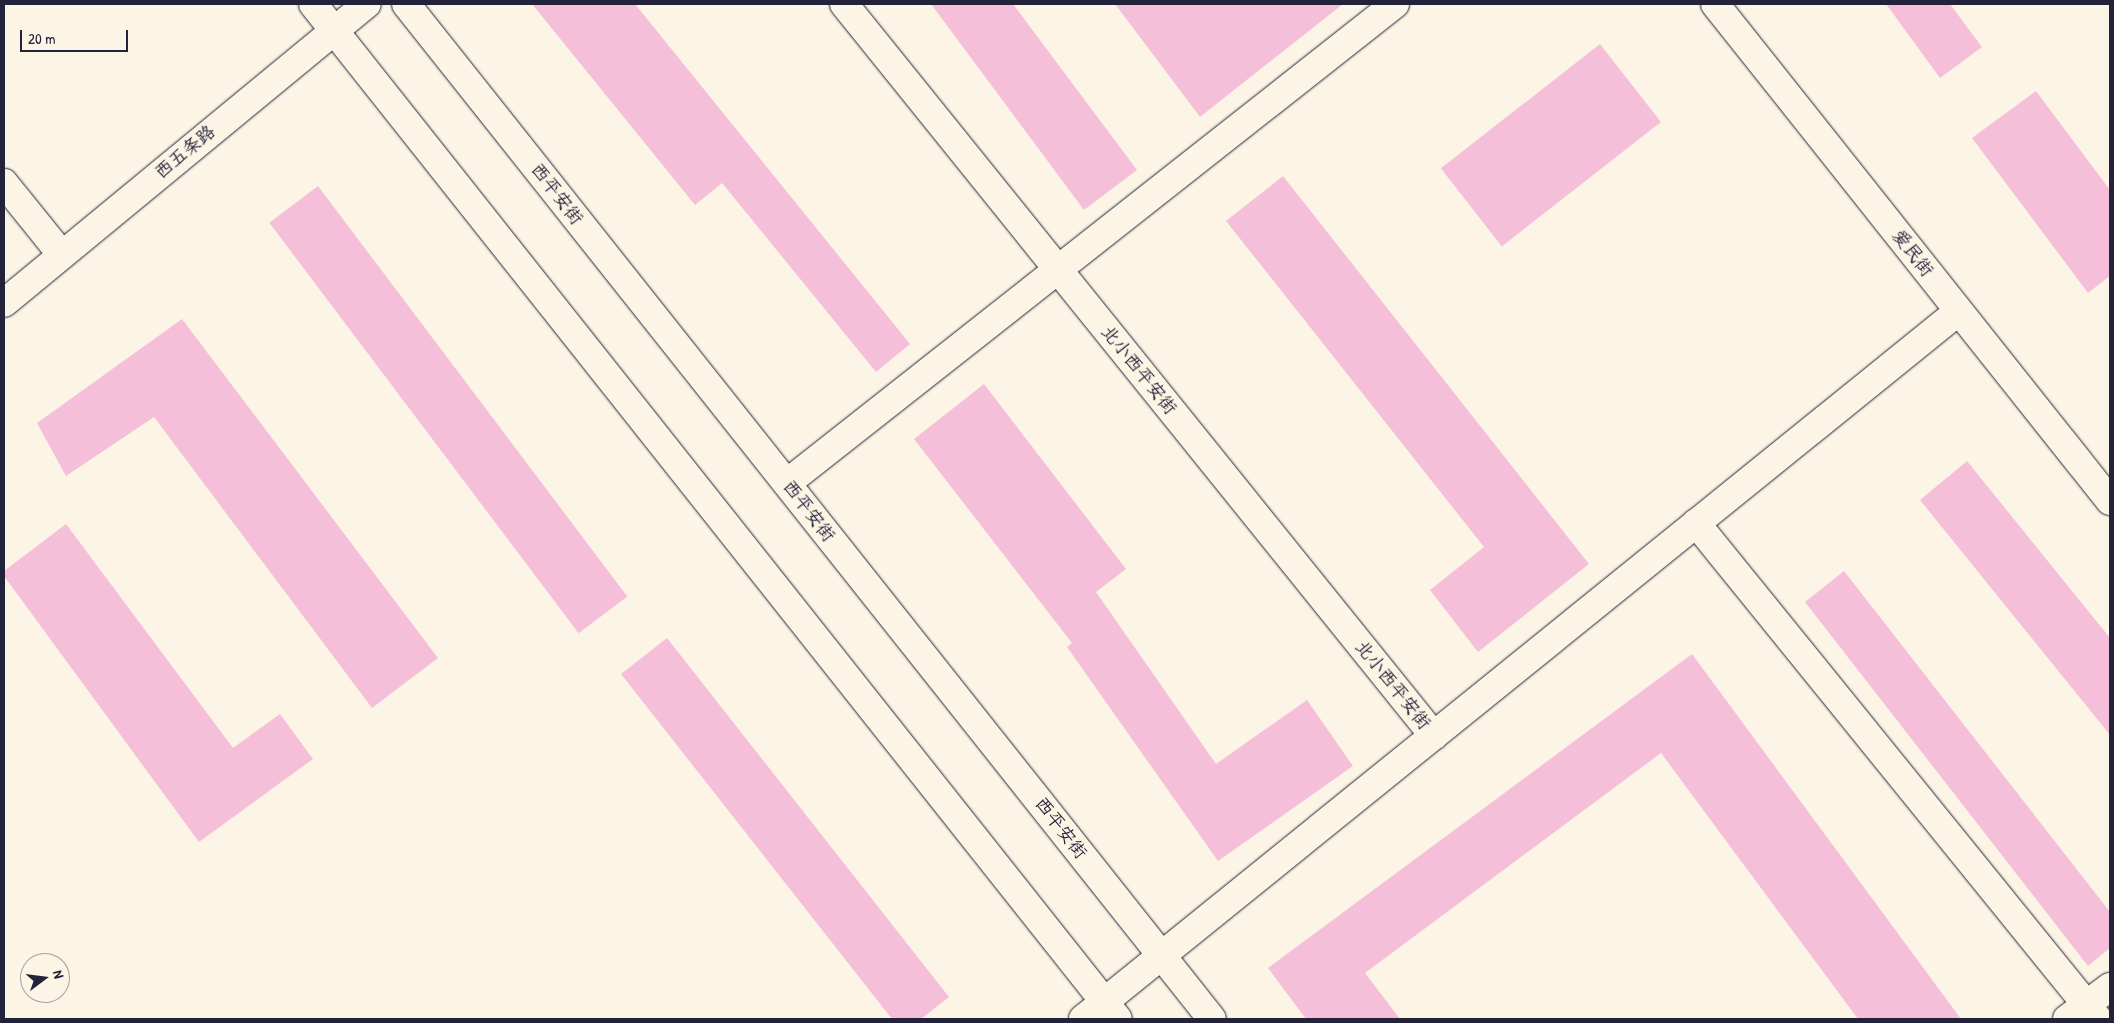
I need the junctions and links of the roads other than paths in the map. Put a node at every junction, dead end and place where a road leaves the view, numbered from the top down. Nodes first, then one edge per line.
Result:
1 (313, 4) edge
2 (367, 4) edge
3 (406, 4) edge
4 (844, 4) edge
5 (1395, 4) edge
6 (1715, 4) edge
7 (333, 29) junction
8 (4, 183) edge
9 (62, 254) junction
10 (1058, 269) junction
11 (4, 303) edge
12 (1959, 311) junction
13 (787, 483) junction
14 (2110, 501) edge
15 (1696, 523) junction
16 (1434, 736) junction
17 (1162, 956) junction
18 (2110, 987) edge
19 (1112, 1011) edge
20 (2084, 1014) edge
21 (1083, 1019) edge
22 (1212, 1019) edge

1 - 7 street
2 - 7 street, 西五条路
3 - 13 street, 西平安街
4 - 10 street, 北小西平安街
5 - 10 street
6 - 12 street, 爱民街
7 - 9 street, 西五条路
7 - 19 street
8 - 9 street
9 - 11 street, 西五条路
10 - 13 street
10 - 16 street, 北小西平安街
12 - 14 street, 爱民街
12 - 15 street
13 - 17 street, 西平安街
15 - 16 street
15 - 20 street
16 - 17 street
17 - 19 street
17 - 22 street, 西平安街
18 - 20 street
19 - 21 street

